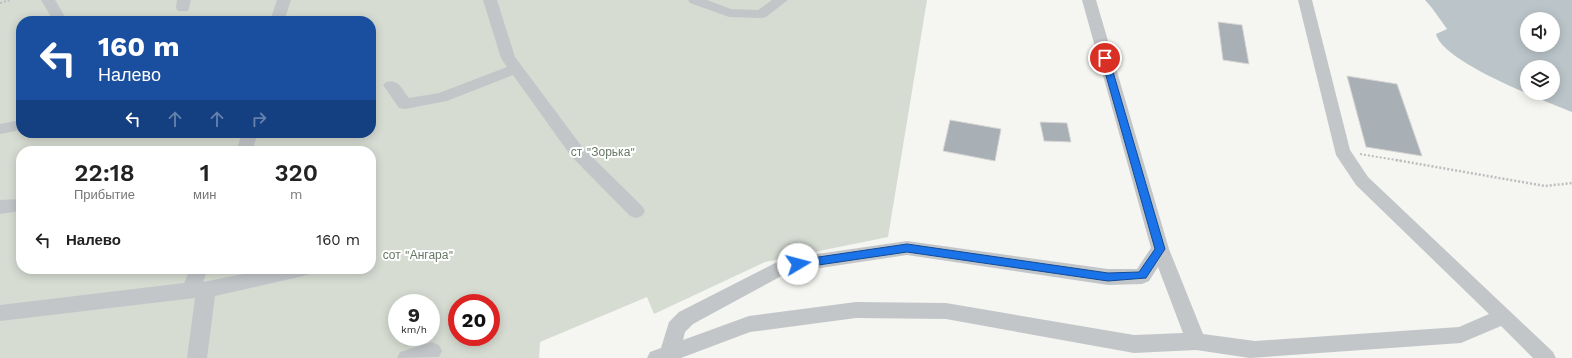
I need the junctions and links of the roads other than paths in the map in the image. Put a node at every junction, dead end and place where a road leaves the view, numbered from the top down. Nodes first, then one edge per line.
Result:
1 (48, 0) edge
2 (284, 0) edge
3 (490, 0) edge
4 (695, 0) edge
5 (781, 0) edge
6 (1089, 0) edge
7 (1305, 0) edge
8 (56, 16) edge
9 (279, 16) edge
10 (516, 68) junction
11 (391, 85) dead end
12 (16, 126) edge
13 (0, 129) edge
14 (16, 205) edge
15 (0, 207) edge
16 (636, 211) dead end
17 (1160, 249) junction
18 (199, 274) edge
19 (278, 274) edge
20 (199, 290) junction
21 (0, 313) edge
22 (1504, 316) junction
23 (1196, 341) junction
24 (432, 351) dead end
25 (678, 354) edge
26 (197, 358) edge
27 (407, 358) edge
28 (1546, 358) edge

1 - 8 street
2 - 9 street
3 - 10 street
4 - 5 street
6 - 17 street
7 - 22 street
10 - 11 street
10 - 16 street
12 - 13 street
14 - 15 street
17 - 23 street
17 - 25 street
18 - 20 street
19 - 20 street
20 - 21 street
20 - 26 street
22 - 23 street
22 - 28 street
23 - 25 street
24 - 27 street

